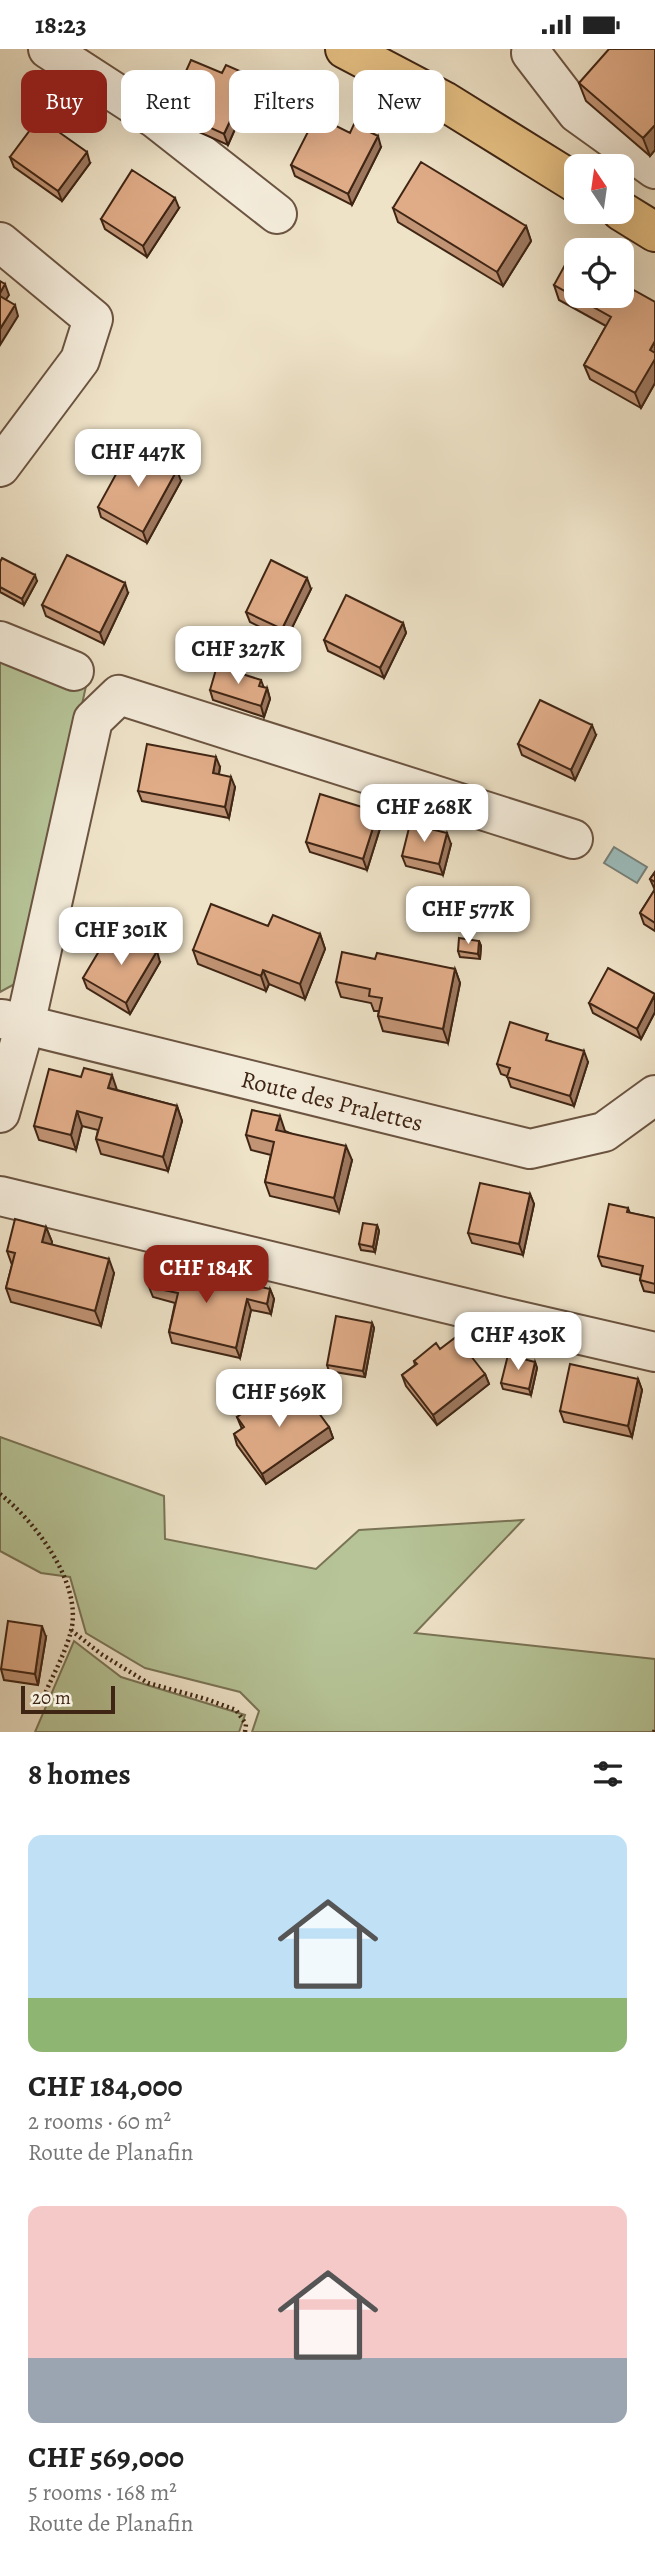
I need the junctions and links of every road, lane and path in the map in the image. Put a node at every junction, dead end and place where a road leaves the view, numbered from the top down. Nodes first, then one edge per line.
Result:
1 (48, 49) edge
2 (345, 49) edge
3 (531, 53) dead end
4 (655, 169) edge
5 (564, 176) edge
6 (277, 214) dead end
7 (634, 219) edge
8 (655, 232) edge
9 (0, 241) edge
10 (0, 467) edge
11 (0, 641) edge
12 (74, 671) dead end
13 (573, 839) dead end
14 (13, 1022) edge
15 (655, 1095) edge
16 (0, 1113) edge
17 (0, 1196) edge
18 (655, 1352) edge
19 (0, 1494) edge
20 (71, 1630) junction
21 (42, 1701) dead end
22 (244, 1732) edge

1 - 6 street
2 - 5 main road
3 - 4 street
7 - 8 main road
9 - 10 street
11 - 12 street
13 - 14 street
14 - 15 street, Route des Pralettes
14 - 16 street
17 - 18 street
19 - 20 path
20 - 21 path
20 - 22 path

